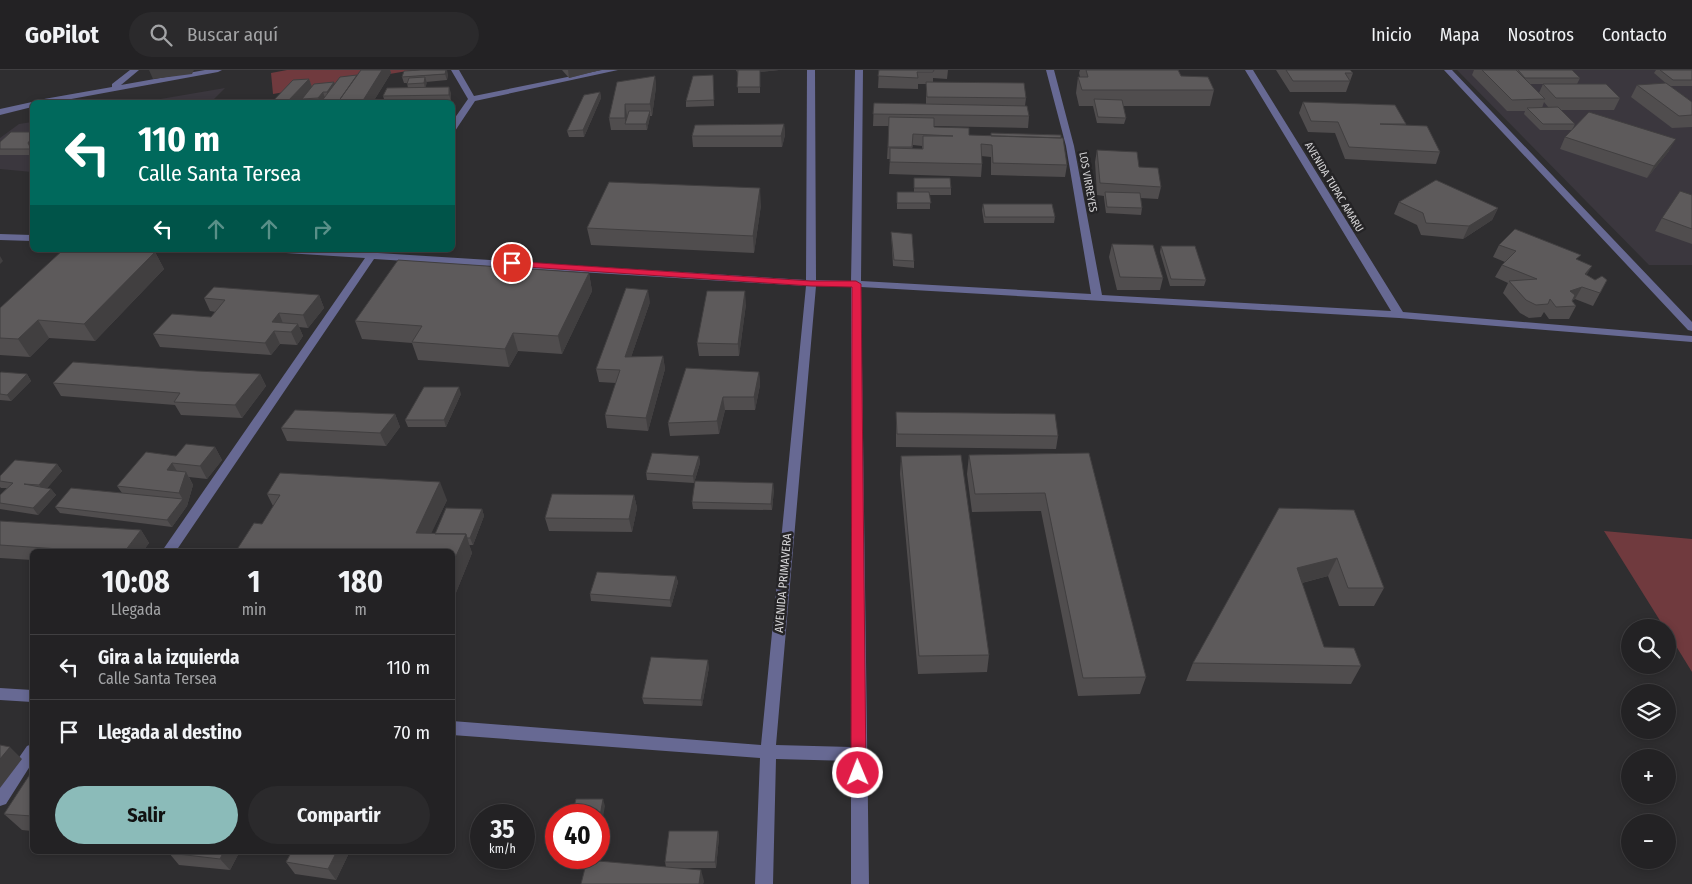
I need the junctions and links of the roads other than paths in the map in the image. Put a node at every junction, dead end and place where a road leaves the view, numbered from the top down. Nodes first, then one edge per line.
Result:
1 (135, 70) edge
2 (218, 70) edge
3 (455, 70) edge
4 (614, 70) edge
5 (811, 70) edge
6 (858, 70) edge
7 (1050, 70) edge
8 (1249, 70) edge
9 (1448, 70) edge
10 (113, 88) junction
11 (472, 99) junction
12 (54, 100) edge
13 (30, 105) edge
14 (13, 109) junction
15 (0, 112) edge
16 (0, 118) edge
17 (455, 124) edge
18 (0, 237) edge
19 (30, 238) edge
20 (374, 252) edge
21 (811, 284) junction
22 (856, 284) junction
23 (1097, 299) junction
24 (1399, 316) junction
25 (1692, 328) edge
26 (1692, 339) edge
27 (170, 549) edge
28 (0, 694) edge
29 (30, 696) edge
30 (455, 728) edge
31 (768, 752) junction
32 (30, 754) edge
33 (858, 754) junction
34 (0, 799) edge
35 (764, 884) edge
36 (860, 884) edge

1 - 10 street
2 - 10 street
3 - 11 street
4 - 11 street
5 - 21 street, AVENIDA PRIMAVERA
6 - 22 street
7 - 23 street, LOS VIRREYES
8 - 24 street, AVENIDA TUPAC AMARU
9 - 25 street
10 - 12 street
11 - 17 street
13 - 14 street
14 - 15 street
14 - 16 street
18 - 19 street
20 - 21 street
20 - 27 street
21 - 22 street
21 - 31 street, AVENIDA PRIMAVERA
22 - 23 street
22 - 33 street
23 - 24 street
24 - 26 street
28 - 29 street
30 - 31 street
31 - 33 street
31 - 35 street, AVENIDA PRIMAVERA
32 - 34 street
33 - 36 street

